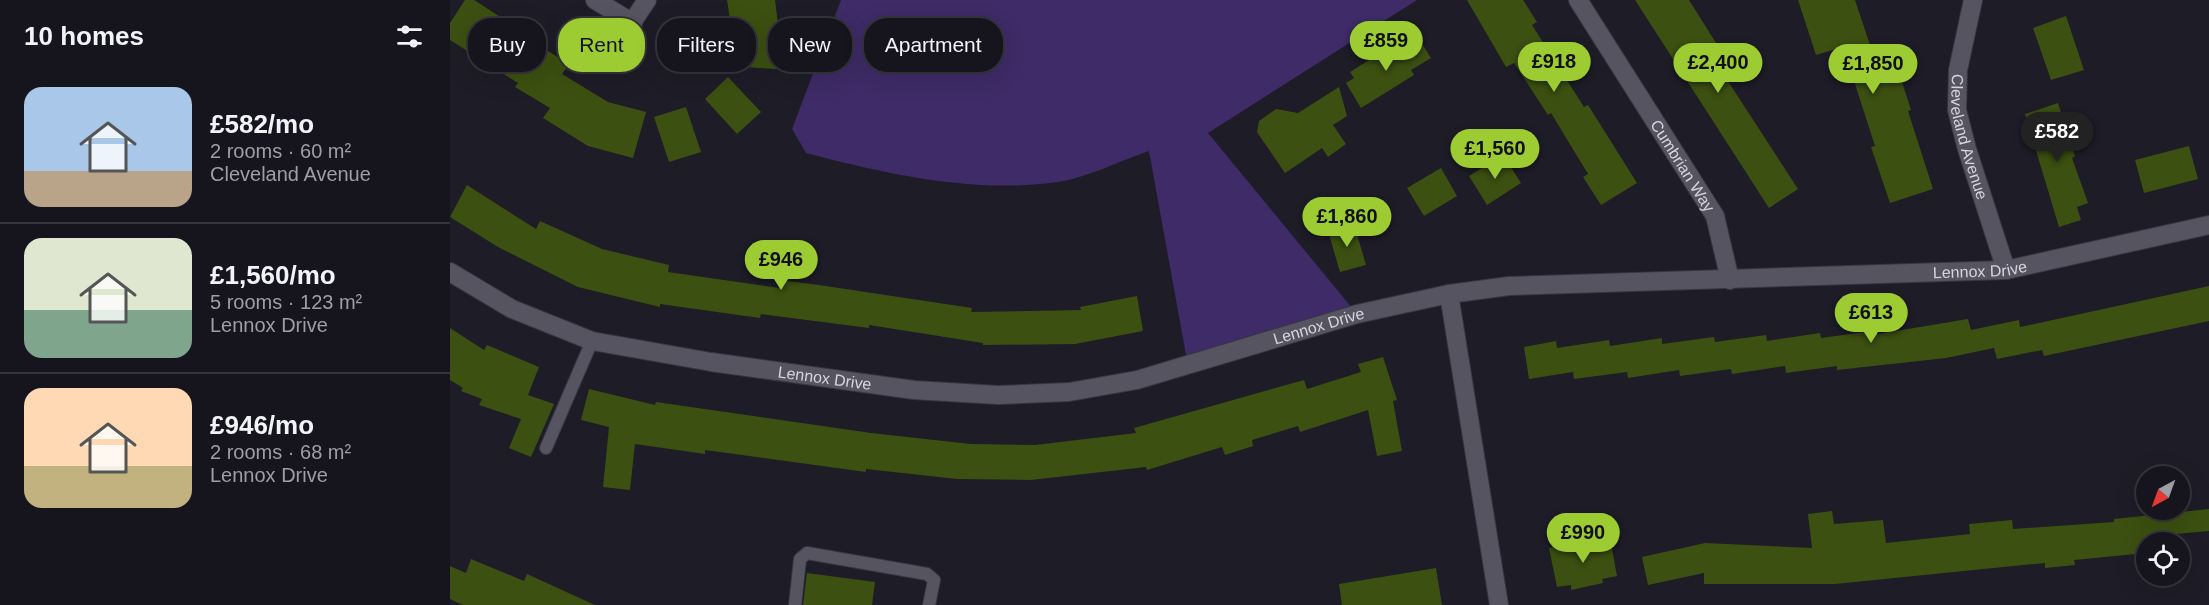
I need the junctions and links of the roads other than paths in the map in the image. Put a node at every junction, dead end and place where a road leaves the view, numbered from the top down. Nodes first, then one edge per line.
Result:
1 (595, 0) edge
2 (647, 0) edge
3 (1578, 0) edge
4 (1973, 0) edge
5 (625, 18) edge
6 (636, 18) edge
7 (2209, 225) edge
8 (2006, 270) junction
9 (450, 272) edge
10 (1731, 280) junction
11 (1449, 294) junction
12 (592, 342) junction
13 (546, 448) dead end
14 (795, 605) edge
15 (929, 605) edge
16 (1499, 605) edge

1 - 5 street
2 - 6 street
3 - 10 street, Cumbrian Way
4 - 8 street, Cleveland Avenue
7 - 8 street, Lennox Drive
8 - 10 street, Lennox Drive
9 - 12 street, Lennox Drive
10 - 11 street, Lennox Drive
11 - 12 street, Lennox Drive
11 - 16 street
12 - 13 lane
14 - 15 lane

